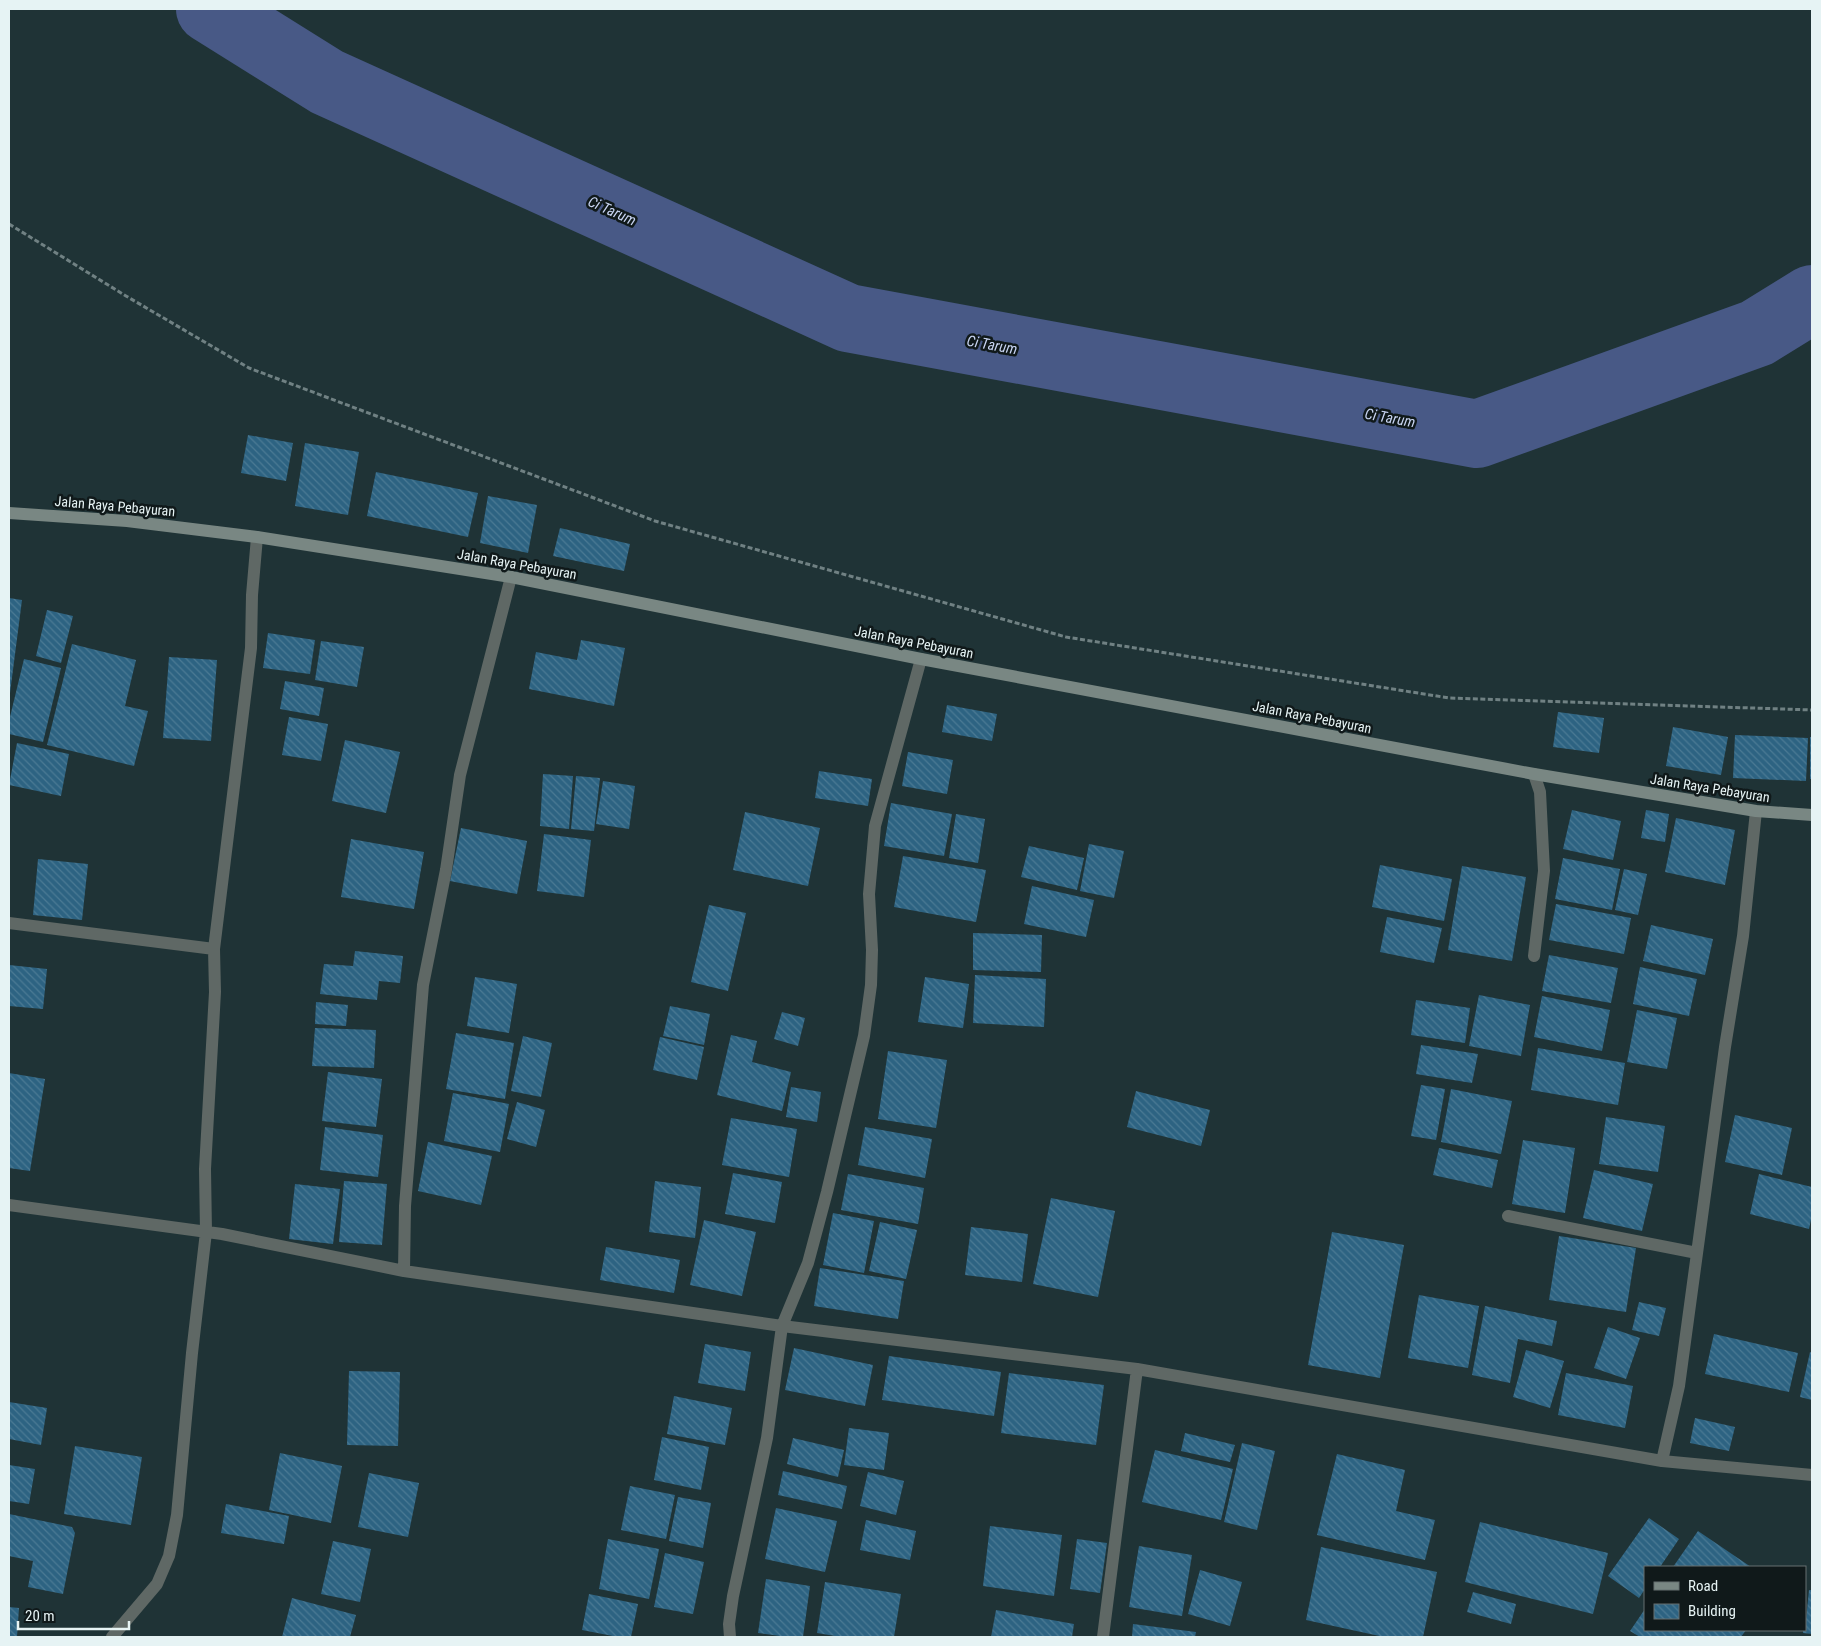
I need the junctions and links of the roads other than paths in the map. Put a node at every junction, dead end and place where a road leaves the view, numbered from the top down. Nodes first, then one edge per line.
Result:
1 (9, 513) edge
2 (257, 537) junction
3 (511, 577) junction
4 (921, 659) junction
5 (1534, 774) junction
6 (1756, 812) junction
7 (1812, 815) edge
8 (9, 923) edge
9 (214, 949) junction
10 (1534, 956) dead end
11 (9, 1205) edge
12 (1508, 1216) dead end
13 (206, 1232) junction
14 (1697, 1253) junction
15 (404, 1271) junction
16 (782, 1326) junction
17 (1138, 1369) junction
18 (1662, 1461) junction
19 (1812, 1476) edge
20 (112, 1637) edge
21 (730, 1637) edge
22 (1103, 1637) edge

1 - 2 main road, Jalan Raya Pebayuran
2 - 3 main road, Jalan Raya Pebayuran
2 - 9 street
3 - 4 main road, Jalan Raya Pebayuran
3 - 15 street
4 - 5 main road, Jalan Raya Pebayuran
4 - 16 street
5 - 6 main road, Jalan Raya Pebayuran
5 - 10 street
6 - 7 main road, Jalan Raya Pebayuran
6 - 14 street
8 - 9 street
9 - 13 street
11 - 13 street
12 - 14 street
13 - 15 street
13 - 20 street
14 - 18 street
15 - 16 street
16 - 17 street
16 - 21 street
17 - 18 street
17 - 22 street
18 - 19 street

